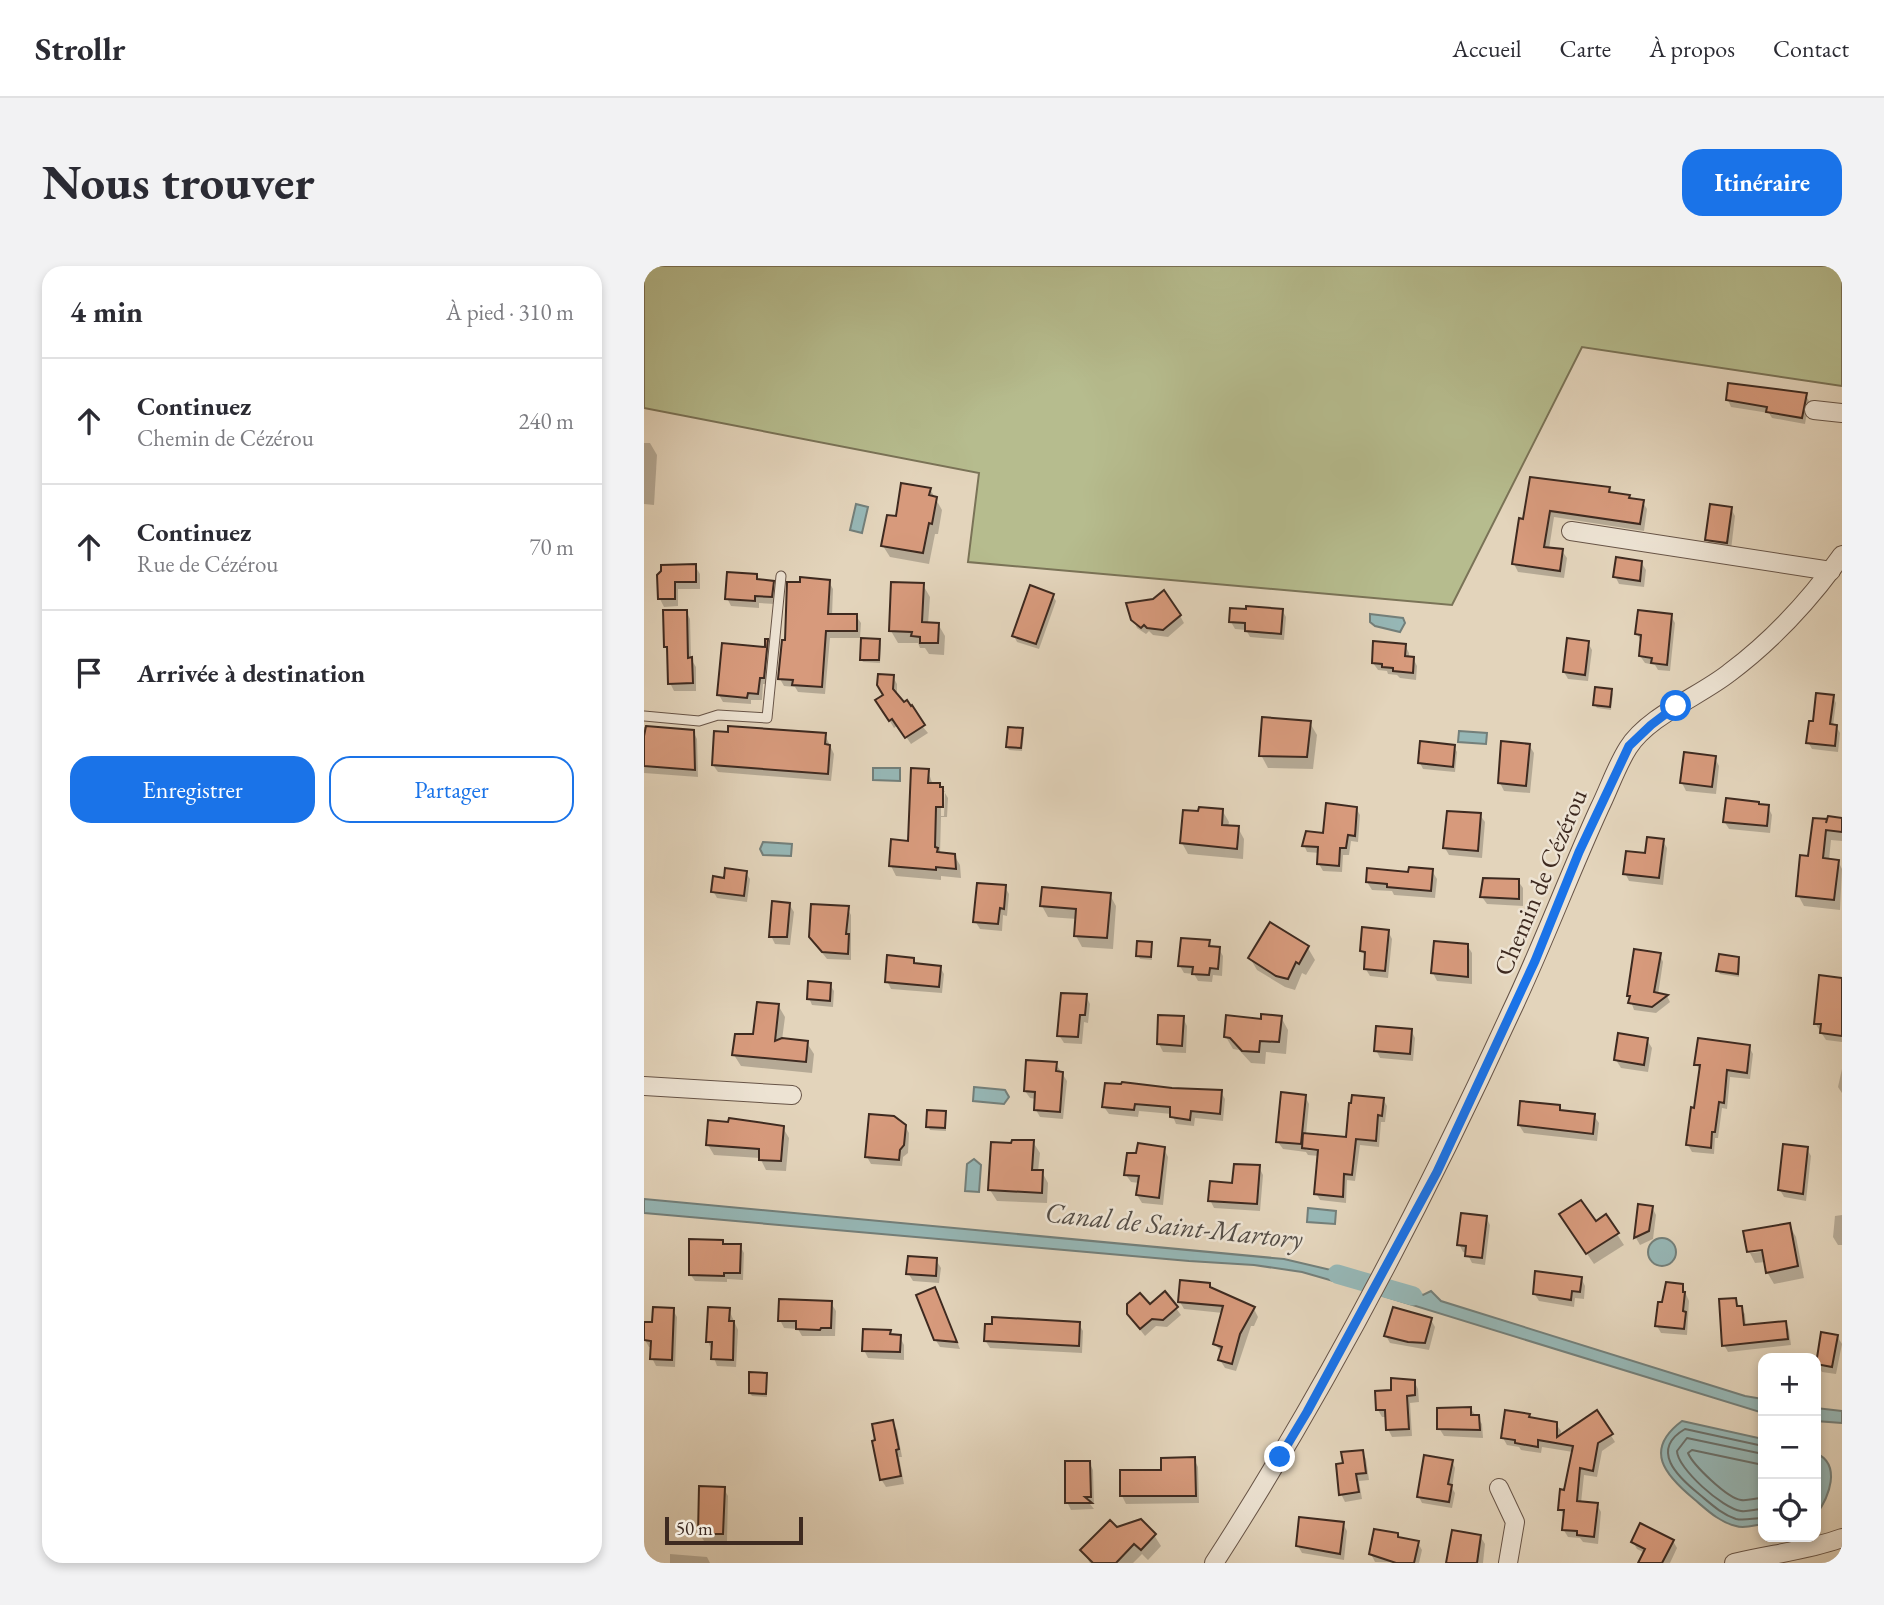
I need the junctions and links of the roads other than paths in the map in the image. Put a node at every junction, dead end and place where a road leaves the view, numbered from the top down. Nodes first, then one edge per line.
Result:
1 (1814, 410) dead end
2 (1842, 413) edge
3 (1571, 531) dead end
4 (1842, 555) edge
5 (1831, 571) junction
6 (781, 576) dead end
7 (644, 716) edge
8 (644, 1086) edge
9 (792, 1095) dead end
10 (1499, 1488) dead end
11 (1842, 1538) edge
12 (1216, 1563) edge
13 (1508, 1563) edge
14 (1734, 1563) edge

1 - 2 street
3 - 5 street
4 - 5 street, Chemin de Cézérou
5 - 12 street, Chemin de Cézérou
6 - 7 lane
8 - 9 street
10 - 13 street
11 - 14 street

